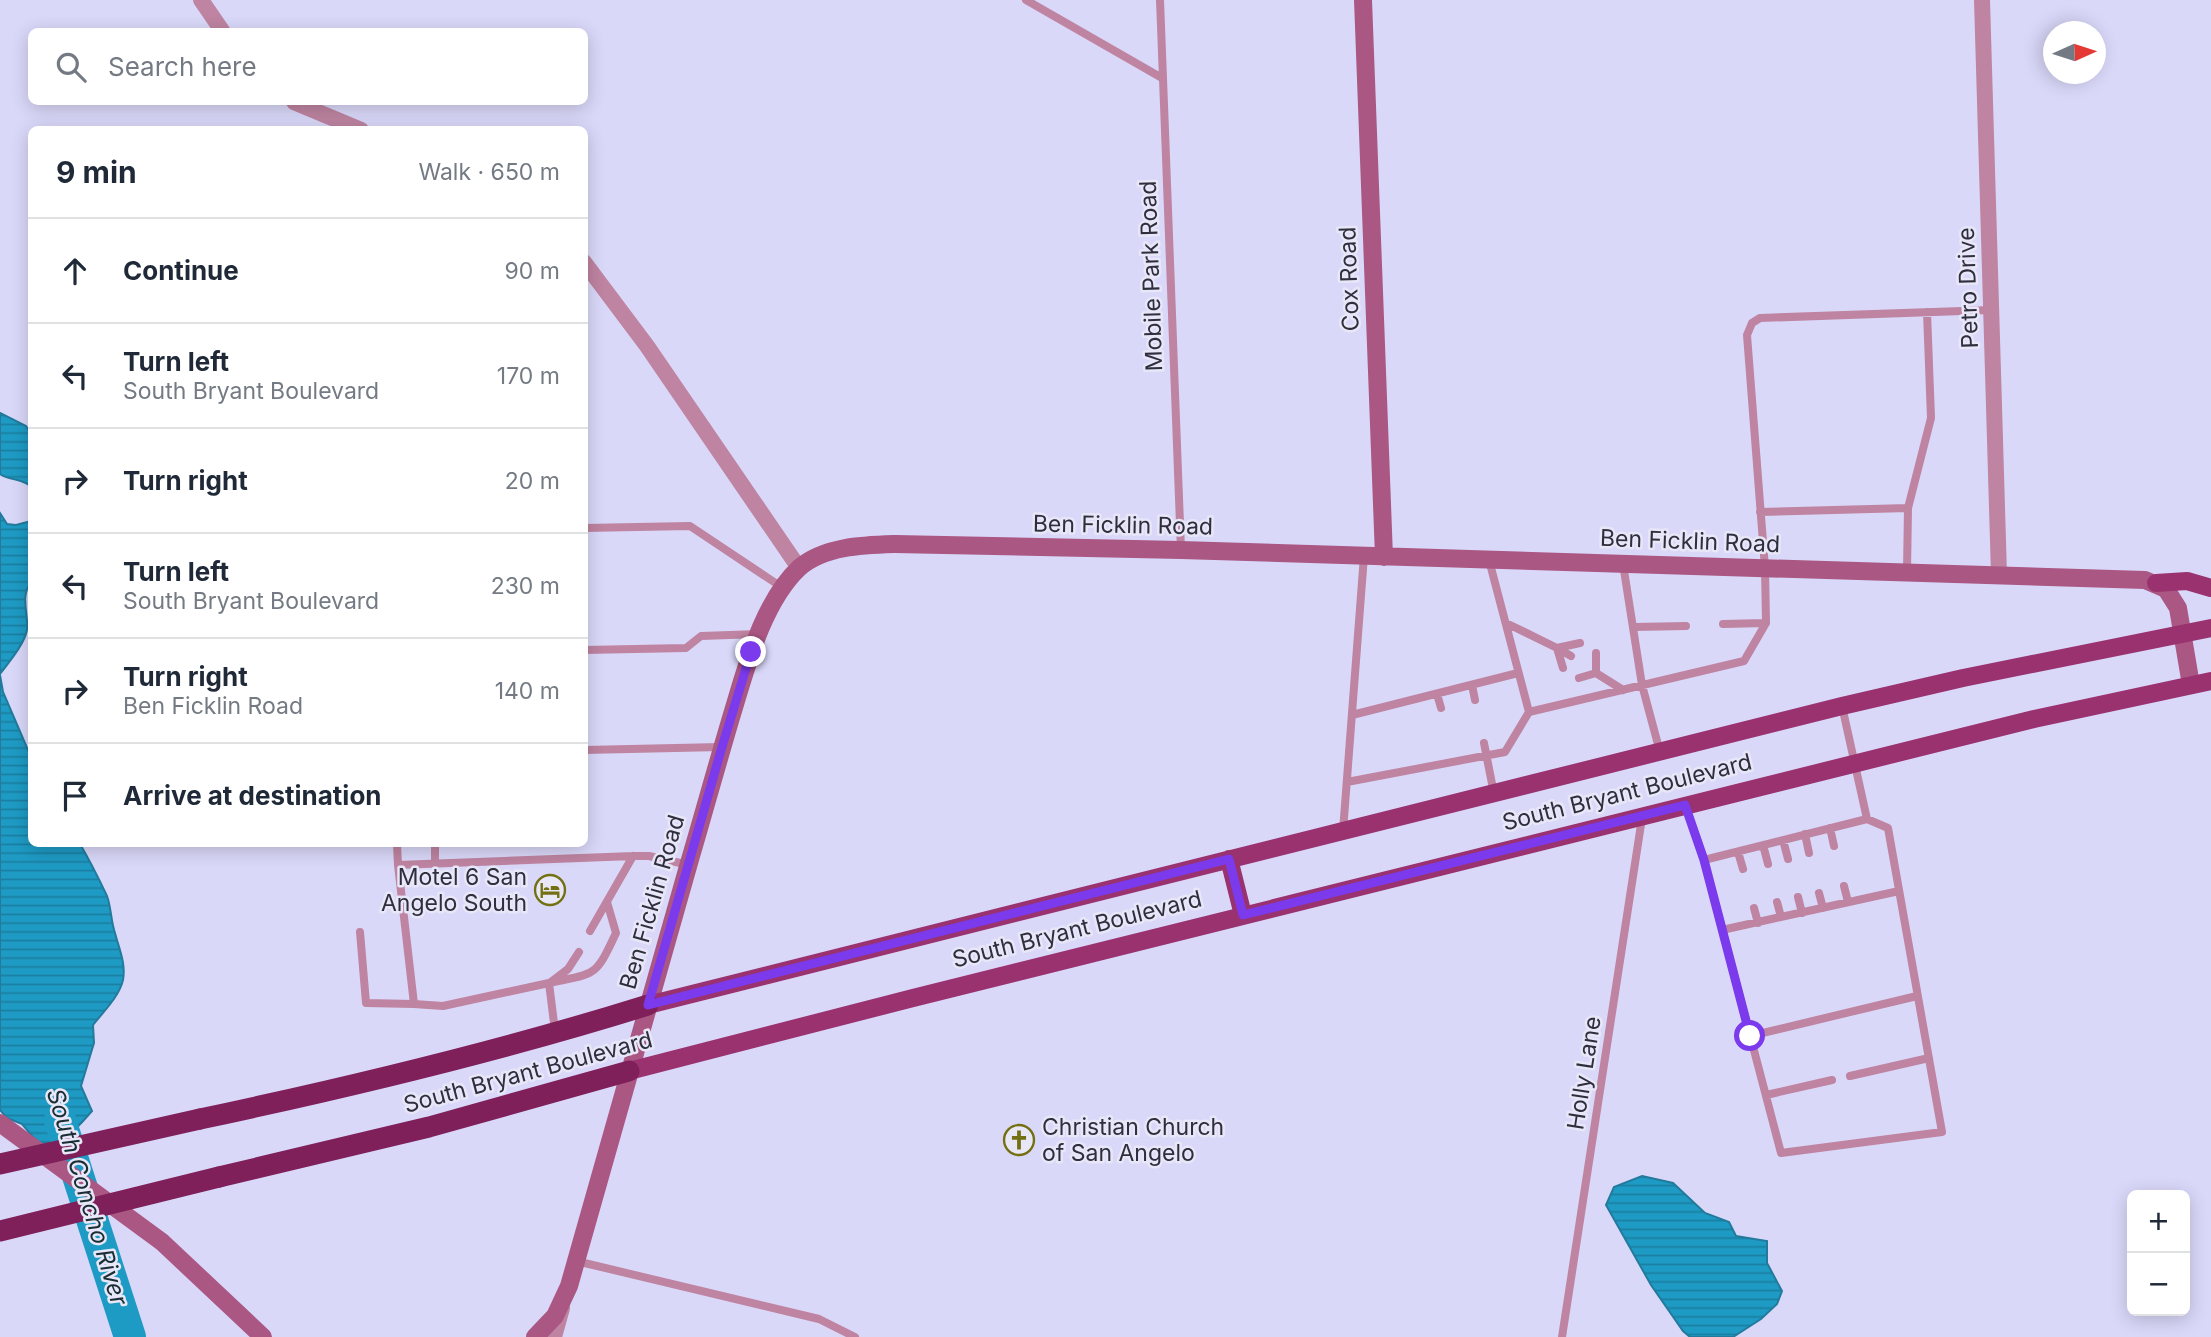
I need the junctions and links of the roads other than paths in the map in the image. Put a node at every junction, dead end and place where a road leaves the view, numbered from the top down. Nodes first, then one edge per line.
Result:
1 (201, 0) edge
2 (1026, 0) edge
3 (1160, 0) edge
4 (1363, 0) edge
5 (1982, 0) edge
6 (220, 28) edge
7 (1162, 78) junction
8 (301, 105) edge
9 (351, 126) edge
10 (588, 267) edge
11 (1991, 310) junction
12 (1927, 312) junction
13 (1908, 508) junction
14 (1760, 512) junction
15 (588, 528) edge
16 (1181, 550) junction
17 (1364, 556) junction
18 (1384, 557) junction
19 (1489, 560) junction
20 (1623, 564) junction
21 (799, 568) junction
22 (1765, 568) junction
23 (1907, 572) junction
24 (1999, 575) junction
25 (2156, 583) junction
26 (783, 588) junction
27 (2211, 588) edge
28 (1506, 623) junction
29 (1766, 623) junction
30 (1723, 624) dead end
31 (1686, 626) dead end
32 (1634, 627) junction
33 (2211, 628) edge
34 (2182, 633) junction
35 (759, 634) junction
36 (1580, 643) dead end
37 (1557, 648) junction
38 (588, 650) edge
39 (1595, 653) dead end
40 (1571, 656) dead end
41 (1586, 667) dead end
42 (1563, 668) dead end
43 (1518, 673) junction
44 (1596, 673) junction
45 (1578, 678) dead end
46 (2211, 681) edge
47 (1472, 685) junction
48 (1643, 685) junction
49 (2191, 685) junction
50 (1623, 690) junction
51 (1437, 694) junction
52 (1475, 700) dead end
53 (1842, 706) junction
54 (1441, 708) dead end
55 (1529, 712) junction
56 (1352, 715) junction
57 (1484, 743) dead end
58 (722, 747) junction
59 (588, 750) edge
60 (1450, 752) dead end
61 (1660, 752) junction
62 (1487, 755) junction
63 (1452, 762) junction
64 (1855, 763) junction
65 (1347, 782) junction
66 (1493, 794) junction
67 (1685, 805) junction
68 (1642, 816) junction
69 (1867, 818) junction
70 (1830, 828) junction
71 (1343, 831) junction
72 (1805, 834) junction
73 (1783, 840) junction
74 (1763, 845) junction
75 (1834, 846) dead end
76 (397, 847) edge
77 (435, 847) edge
78 (1738, 852) junction
79 (1810, 853) dead end
80 (633, 856) junction
81 (1229, 859) junction
82 (1788, 859) dead end
83 (1704, 860) junction
84 (436, 863) junction
85 (1768, 864) dead end
86 (398, 865) junction
87 (689, 865) junction
88 (1743, 869) dead end
89 (1844, 886) dead end
90 (1899, 891) junction
91 (1819, 893) dead end
92 (1798, 897) dead end
93 (607, 902) junction
94 (1777, 902) dead end
95 (1848, 902) junction
96 (1754, 908) dead end
97 (1823, 908) junction
98 (1802, 913) junction
99 (1243, 915) junction
100 (1781, 917) junction
101 (1758, 923) junction
102 (1722, 930) junction
103 (590, 931) dead end
104 (360, 932) dead end
105 (579, 952) dead end
106 (549, 983) junction
107 (1917, 996) junction
108 (414, 1004) junction
109 (648, 1005) junction
110 (555, 1034) junction
111 (1750, 1036) junction
112 (1929, 1058) junction
113 (629, 1071) junction
114 (1850, 1076) dead end
115 (1832, 1080) dead end
116 (1766, 1095) junction
117 (4, 1126) edge
118 (0, 1164) edge
119 (0, 1231) edge
120 (576, 1261) junction
121 (569, 1286) junction
122 (263, 1337) edge
123 (535, 1337) edge
124 (554, 1337) edge
125 (855, 1337) edge
126 (1562, 1337) edge

1 - 6 street
2 - 7 lane
3 - 7 lane, Mobile Park Road
4 - 18 street, Cox Road
5 - 11 street, Petro Drive
7 - 16 lane, Mobile Park Road
8 - 9 street
10 - 21 street
11 - 12 lane
11 - 24 street, Petro Drive
12 - 13 lane
12 - 14 lane
13 - 14 lane
13 - 23 lane
14 - 22 lane
15 - 26 lane
16 - 17 street, Ben Ficklin Road
16 - 21 street, Ben Ficklin Road
17 - 18 street, Ben Ficklin Road
17 - 56 lane
18 - 19 street, Ben Ficklin Road
19 - 20 street, Ben Ficklin Road
19 - 28 lane
20 - 22 street, Ben Ficklin Road
20 - 32 lane
21 - 26 street, Ben Ficklin Road
22 - 23 street, Ben Ficklin Road
22 - 29 lane
23 - 24 street, Ben Ficklin Road
24 - 25 street, Ben Ficklin Road
25 - 27 main road
25 - 34 street
26 - 35 street, Ben Ficklin Road
28 - 37 lane
28 - 43 lane
29 - 30 lane
29 - 48 lane
31 - 32 lane
32 - 48 lane
33 - 34 main road, South Bryant Boulevard
34 - 49 street
34 - 53 main road, South Bryant Boulevard
35 - 38 lane
35 - 58 street, Ben Ficklin Road
36 - 37 lane
37 - 40 lane
37 - 42 lane
39 - 44 lane
41 - 44 lane
43 - 47 lane
43 - 55 lane
44 - 45 lane
44 - 50 lane
46 - 49 main road, South Bryant Boulevard
47 - 51 lane
47 - 52 lane
48 - 50 lane
48 - 61 lane
49 - 64 main road, South Bryant Boulevard
50 - 55 lane
51 - 54 lane
51 - 56 lane
53 - 61 main road, South Bryant Boulevard
53 - 64 lane
55 - 62 lane
56 - 65 lane
57 - 62 lane
58 - 59 lane
58 - 87 street, Ben Ficklin Road
60 - 63 lane
61 - 66 main road, South Bryant Boulevard
62 - 63 lane
62 - 66 lane
63 - 65 lane
64 - 67 main road, South Bryant Boulevard
64 - 69 lane
65 - 71 lane
66 - 71 main road, South Bryant Boulevard
67 - 68 main road, South Bryant Boulevard
67 - 83 lane
68 - 99 main road, South Bryant Boulevard
68 - 126 lane, Holly Lane
69 - 70 lane
69 - 90 lane
70 - 72 lane
70 - 75 lane
71 - 81 main road, South Bryant Boulevard
72 - 73 lane
72 - 79 lane
73 - 74 lane
73 - 82 lane
74 - 78 lane
74 - 85 lane
76 - 86 lane
77 - 84 lane
78 - 83 lane
78 - 88 lane
80 - 84 lane
80 - 87 lane
80 - 93 lane
81 - 99 main road
81 - 109 main road, South Bryant Boulevard
83 - 102 lane
84 - 86 lane
86 - 108 lane
87 - 109 street, Ben Ficklin Road
89 - 95 lane
90 - 95 lane
90 - 107 lane
91 - 97 lane
92 - 98 lane
93 - 103 lane
93 - 106 lane
94 - 100 lane
95 - 97 lane
96 - 101 lane
97 - 98 lane
98 - 100 lane
99 - 113 main road, South Bryant Boulevard
100 - 101 lane
101 - 102 lane
102 - 111 lane
104 - 108 lane
105 - 106 lane
106 - 108 lane
106 - 110 lane
107 - 111 lane
107 - 112 lane
109 - 110 highway, South Bryant Boulevard
109 - 113 street, Ben Ficklin Road
110 - 118 highway, South Bryant Boulevard, bridge
111 - 116 lane
112 - 114 lane
112 - 116 lane
113 - 119 highway, South Bryant Boulevard, bridge
113 - 120 street, Ben Ficklin Road
115 - 116 lane
117 - 122 street, bridge
120 - 121 street, Ben Ficklin Road
120 - 125 lane
121 - 123 street, Ben Ficklin Road
121 - 124 street

